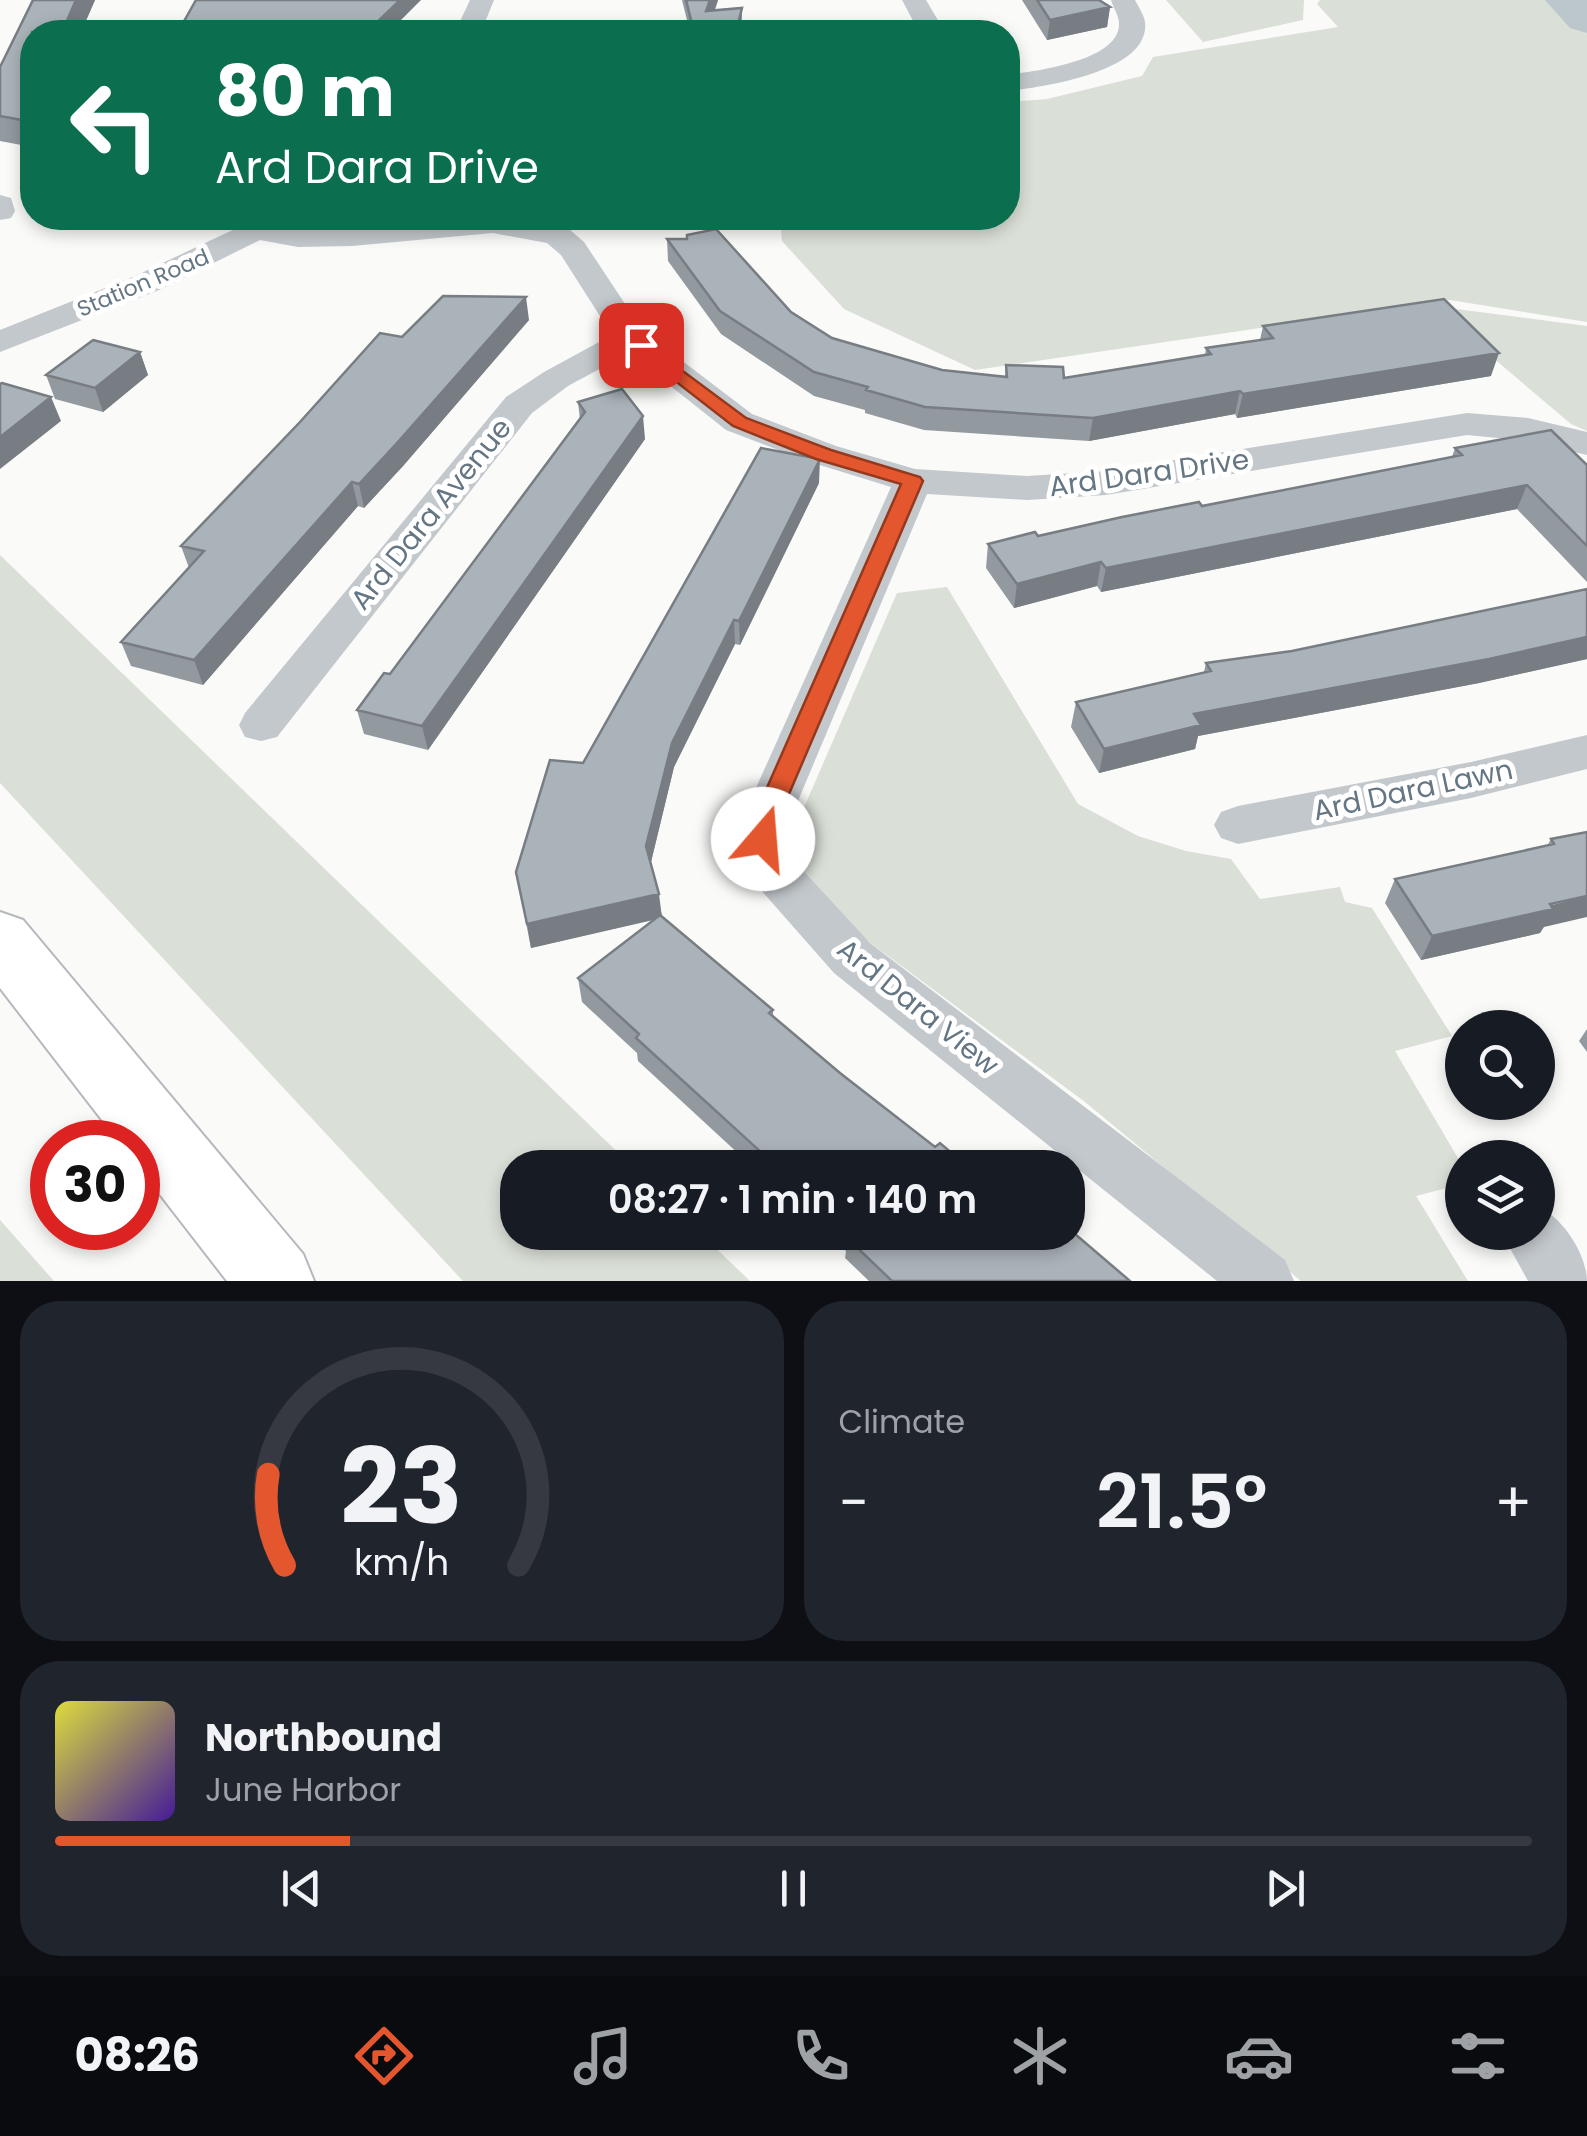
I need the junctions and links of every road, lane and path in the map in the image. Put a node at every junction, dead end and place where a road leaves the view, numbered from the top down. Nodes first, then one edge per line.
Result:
1 (1123, 0) edge
2 (1020, 81) edge
3 (259, 230) edge
4 (283, 230) edge
5 (412, 230) edge
6 (538, 230) edge
7 (632, 338) junction
8 (0, 342) edge
9 (1587, 444) edge
10 (913, 481) junction
11 (261, 725) dead end
12 (1587, 752) edge
13 (1238, 825) dead end
14 (0, 939) edge
15 (1542, 1250) edge
16 (275, 1281) edge
17 (1264, 1281) edge
18 (1562, 1281) edge

1 - 2 street
3 - 8 street, Station Road
4 - 5 street, Ard Dara Drive
6 - 7 street, Ard Dara Drive
7 - 10 street, Ard Dara Drive
7 - 11 street, Ard Dara Avenue
9 - 10 street, Ard Dara Drive
10 - 17 street, Ard Dara View
12 - 13 street, Ard Dara Lawn
14 - 16 highway
15 - 18 street

